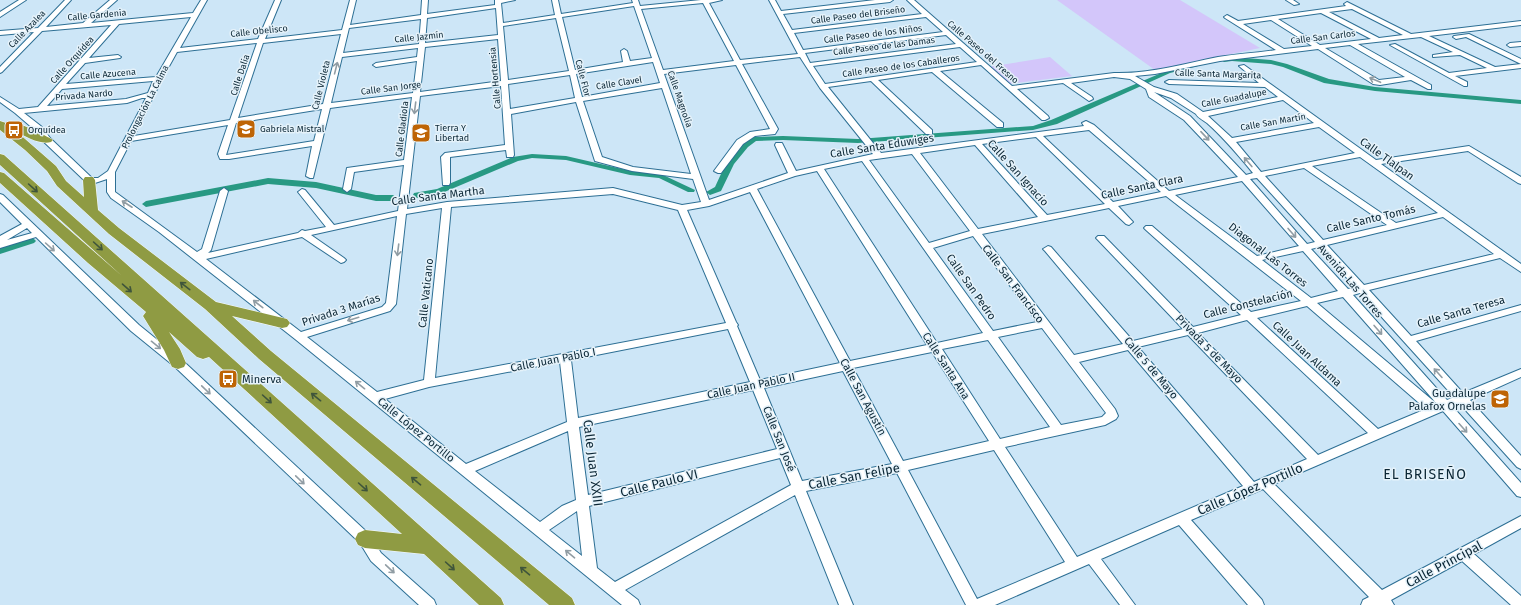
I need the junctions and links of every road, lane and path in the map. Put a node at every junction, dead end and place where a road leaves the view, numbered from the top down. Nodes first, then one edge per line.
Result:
1 (23, 0) edge
2 (68, 0) edge
3 (114, 0) edge
4 (278, 0) edge
5 (353, 0) edge
6 (425, 0) edge
7 (512, 0) edge
8 (555, 0) edge
9 (719, 0) edge
10 (772, 0) edge
11 (890, 0) edge
12 (910, 0) edge
13 (1289, 0) edge
14 (206, 1) edge
15 (704, 1) edge
16 (498, 2) edge
17 (1343, 2) dead end
18 (636, 4) edge
19 (1296, 4) dead end
20 (1352, 7) junction
21 (1322, 11) junction
22 (779, 13) junction
23 (0, 15) edge
24 (196, 15) junction
25 (424, 15) junction
26 (558, 16) junction
27 (927, 16) junction
28 (1227, 17) dead end
29 (1271, 18) junction
30 (117, 22) junction
31 (1239, 23) junction
32 (1521, 23) edge
33 (85, 25) junction
34 (500, 25) junction
35 (40, 29) junction
36 (346, 29) junction
37 (790, 32) junction
38 (0, 33) edge
39 (948, 33) junction
40 (1407, 35) junction
41 (501, 37) junction
42 (1375, 38) junction
43 (1432, 38) junction
44 (260, 40) junction
45 (1351, 43) junction
46 (1521, 44) edge
47 (962, 45) junction
48 (1510, 45) dead end
49 (422, 46) junction
50 (1318, 47) junction
51 (175, 50) junction
52 (624, 51) dead end
53 (1282, 51) junction
54 (1462, 53) junction
55 (802, 54) junction
56 (339, 55) junction
57 (1435, 56) dead end
58 (118, 57) dead end
59 (420, 59) junction
60 (656, 59) junction
61 (84, 60) junction
62 (1521, 62) edge
63 (737, 63) junction
64 (982, 63) junction
65 (627, 64) junction
66 (376, 65) dead end
67 (808, 65) junction
68 (1242, 66) dead end
69 (1521, 66) edge
70 (1494, 69) junction
71 (934, 70) junction
72 (0, 71) edge
73 (572, 72) junction
74 (660, 72) junction
75 (1129, 75) junction
76 (1448, 75) junction
77 (1412, 78) junction
78 (158, 79) junction
79 (874, 79) junction
80 (1066, 82) junction
81 (1169, 82) dead end
82 (504, 83) junction
83 (664, 84) junction
84 (1464, 84) dead end
85 (1267, 85) junction
86 (823, 86) junction
87 (60, 87) junction
88 (1428, 87) dead end
89 (1012, 88) junction
90 (1148, 89) junction
91 (416, 94) junction
92 (151, 95) junction
93 (1284, 98) junction
94 (0, 99) edge
95 (579, 99) junction
96 (1089, 99) dead end
97 (326, 106) junction
98 (40, 109) junction
99 (18, 111) junction
100 (507, 112) junction
101 (1203, 114) junction
102 (0, 118) edge
103 (1045, 118) dead end
104 (1187, 118) junction
105 (234, 121) junction
106 (0, 124) edge
107 (1320, 124) junction
108 (1088, 125) joint
109 (1000, 126) dead end
110 (929, 132) dead end
111 (1038, 135) junction
112 (129, 139) junction
113 (47, 140) junction
114 (1231, 140) junction
115 (976, 142) junction
116 (317, 143) junction
117 (779, 146) dead end
118 (914, 152) junction
119 (1361, 154) junction
120 (879, 156) junction
121 (0, 158) edge
122 (864, 158) junction
123 (409, 162) junction
124 (1374, 163) junction
125 (1305, 165) junction
126 (819, 168) junction
127 (718, 171) dead end
128 (111, 172) junction
129 (793, 174) junction
130 (1259, 175) junction
131 (0, 176) edge
132 (310, 176) dead end
133 (697, 177) junction
134 (1244, 178) junction
135 (92, 181) junction
136 (1521, 181) edge
137 (446, 183) dead end
138 (753, 188) junction
139 (347, 189) dead end
140 (224, 191) dead end
141 (111, 192) junction
142 (302, 192) dead end
143 (1167, 193) junction
144 (0, 198) edge
145 (706, 204) junction
146 (447, 205) junction
147 (1112, 205) junction
148 (682, 208) junction
149 (92, 209) junction
150 (403, 212) junction
151 (1445, 214) junction
152 (1044, 218) junction
153 (1129, 222) dead end
154 (28, 224) junction
155 (1394, 226) junction
156 (331, 227) junction
157 (1149, 228) dead end
158 (974, 232) junction
159 (302, 233) junction
160 (37, 234) junction
161 (1101, 238) dead end
162 (0, 240) edge
163 (1321, 243) junction
164 (0, 245) edge
165 (928, 246) junction
166 (1305, 247) junction
167 (1048, 249) dead end
168 (1501, 255) junction
169 (198, 257) junction
170 (1255, 259) junction
171 (341, 260) dead end
172 (1521, 269) edge
173 (1362, 289) junction
174 (1345, 293) junction
175 (140, 300) junction
176 (1309, 302) junction
177 (210, 305) junction
178 (1521, 308) edge
179 (1249, 316) junction
180 (282, 323) junction
181 (1044, 324) junction
182 (733, 325) junction
183 (1191, 331) junction
184 (991, 335) junction
185 (299, 336) junction
186 (1408, 340) junction
187 (1131, 345) junction
188 (934, 347) junction
189 (565, 358) junction
190 (1071, 360) junction
191 (178, 363) junction
192 (228, 363) junction
193 (846, 366) junction
194 (1521, 373) edge
195 (429, 383) junction
196 (758, 385) junction
197 (374, 397) junction
198 (1461, 399) junction
199 (1439, 408) junction
200 (1112, 416) joint
201 (573, 424) junction
202 (1058, 430) junction
203 (1377, 435) junction
204 (997, 444) junction
205 (1515, 450) edge
206 (785, 452) junction
207 (1316, 461) junction
208 (1521, 464) edge
209 (900, 467) junction
210 (464, 470) junction
211 (1265, 483) junction
212 (798, 487) junction
213 (1252, 488) junction
214 (1521, 492) edge
215 (583, 502) junction
216 (1181, 518) junction
217 (1521, 522) edge
218 (540, 529) junction
219 (365, 539) junction
220 (429, 546) junction
221 (1463, 553) junction
222 (1092, 557) junction
223 (1074, 564) junction
224 (591, 572) junction
225 (615, 589) junction
226 (1384, 602) edge
227 (429, 605) edge
228 (494, 605) edge
229 (565, 605) edge
230 (633, 605) edge
231 (846, 605) edge
232 (980, 605) edge
233 (1128, 605) edge
234 (1256, 605) edge
235 (1368, 605) edge
236 (1521, 605) edge

1 - 23 street
2 - 35 street, Calle Azalea
3 - 33 street, Calle Orquídea
4 - 44 street, Calle Dalia
5 - 36 street, Calle Violeta
6 - 25 street, Calle Gladiola
7 - 16 street, Calle Obelisco
8 - 26 street, Calle Flor
9 - 15 street
10 - 22 street
11 - 22 street
12 - 27 street, Calle Paseo del Fresno
13 - 19 street
14 - 24 street, Prolongación La Calma
15 - 18 street
15 - 63 street
16 - 25 street, Calle Obelisco
16 - 34 street, Calle Hortensia
17 - 20 street
18 - 26 street
18 - 60 street, Calle Magnolia
20 - 21 street
20 - 40 street
21 - 29 street
21 - 42 street
22 - 37 street
24 - 30 street, Calle Gardenia
24 - 51 street, Prolongación La Calma
25 - 36 street, Calle Obelisco
25 - 49 street, Calle Gladiola
26 - 34 street
26 - 73 street, Calle Flor
27 - 37 street, Calle Paseo del Briseño
27 - 39 street, Calle Paseo del Fresno
28 - 31 street
29 - 31 street
29 - 50 street
30 - 33 street, Calle Gardenia
30 - 61 street, Calle Orquídea
31 - 53 street
32 - 43 street, Calle San Carlos
33 - 35 street, Calle Gardenia
34 - 41 street, Calle Hortensia
35 - 38 street, Calle Gardenia
35 - 72 street, Calle Azalea
36 - 44 street, Calle Obelisco
36 - 56 street, Calle Violeta
37 - 55 street
39 - 47 street, Calle Paseo del Fresno
39 - 55 street, Calle Paseo de los Niños
40 - 42 street, Calle San Carlos
40 - 43 street, Calle San Carlos
41 - 49 street, Calle Jazmín
41 - 82 street, Calle Hortensia
42 - 45 street, Calle San Carlos
43 - 54 street
43 - 62 street
43 - 76 street
44 - 51 street, Calle Obelisco
44 - 105 street, Calle Dalia
45 - 50 street, Calle San Carlos
45 - 77 street
46 - 48 street
47 - 64 street, Calle Paseo del Fresno
47 - 67 street, Calle Paseo de las Damas
49 - 56 street, Calle Jazmín
49 - 59 street, Calle Gladiola
50 - 53 street, Calle San Carlos
77 -> 50 street
51 - 78 street, Prolongación La Calma
52 - 65 street
53 - 75 street, Calle San Carlos
54 - 57 street
54 - 70 street
55 - 63 street, Calle Paseo de los Niños
55 - 67 street
97 -> 56 street, Calle Violeta
58 - 61 street
59 - 66 street
59 - 91 street, Calle Gladiola
60 - 65 street, Calle San Jorge
60 - 74 street, Calle Magnolia
61 - 87 street, Calle Orquídea
63 - 74 street, Calle Paseo de los Niños
63 - 127 street
64 - 71 street, Calle Paseo de los Caballeros
64 - 89 street, Calle Paseo del Fresno
65 - 73 street, Calle San Jorge
67 - 86 street
68 - 85 street, Calle Tlalpan
69 - 70 street
70 - 76 street
71 - 79 street, Calle Paseo de los Caballeros
71 - 109 street
73 - 82 street, Calle San Jorge
73 - 95 street, Calle Flor
74 - 83 street, Calle Magnolia
75 - 80 street, Calle San Carlos
75 - 90 street, Avenida Las Torres
76 - 84 street
77 - 88 street
78 - 87 street, Calle Azucena
78 - 92 street, Prolongación La Calma
79 - 86 street, Calle Paseo de los Caballeros
79 - 110 street
80 - 89 street, Calle San Carlos
80 - 96 street
81 - 85 street, Calle Santa Margarita
82 - 91 street, Calle San Jorge
82 - 100 street, Calle Hortensia
83 - 95 street, Calle Clavel
83 - 133 street, Calle Magnolia
85 - 93 street, Calle Tlalpan
86 - 120 street
87 - 98 street, Calle Orquídea
89 - 103 street, Calle Paseo del Fresno
90 - 101 street, Avenida Las Torres
90 - 104 street, Avenida Las Torres
91 - 97 street, Calle San Jorge
91 -> 123 street, Calle Gladiola
92 - 98 street, Privada Nardo
92 - 112 street, Prolongación La Calma
93 - 101 street, Calle Guadalupe
93 - 107 street, Calle Tlalpan
94 - 99 street
95 - 100 street, Calle Clavel
95 - 133 street, Calle Flor
97 - 105 street, Calle San Jorge
97 - 116 street, Calle Violeta
98 - 99 street, Privada Nardo
99 - 113 street
100 - 137 street, Calle Hortensia
101 - 104 street, Calle Guadalupe
101 - 114 street, Avenida Las Torres
102 - 113 highway
104 -> 134 street, Avenida Las Torres
105 - 112 street, Calle San Jorge
105 - 116 street, Calle Dalia
106 - 149 highway
107 - 114 street, Calle San Martín
107 - 119 street, Calle Tlalpan
108 - 111 street, Calle Santa Eduwiges
108 - 143 street, Diagonal Las Torres
111 - 115 street, Calle Santa Eduwiges
111 - 147 street
112 - 128 street, Prolongación La Calma
113 - 135 street
130 -> 114 street, Avenida Las Torres
115 - 118 street, Calle Santa Eduwiges
115 - 152 street, Calle San Ignacio
116 - 132 street, Calle Violeta
117 - 129 street
118 - 120 street, Calle Santa Eduwiges
118 - 158 street, Calle San Francisco
119 - 124 street, Calle Tlalpan
119 - 125 street, Calle Santa Clara
120 - 122 street, Calle Santa Eduwiges
121 -> 192 highway
122 - 126 street, Calle Santa Eduwiges
122 - 165 street, Calle San Pedro
123 - 139 street
123 - 150 street, Calle Gladiola
124 - 136 street
124 - 151 street, Calle Tlalpan
125 - 130 street, Calle Santa Clara
125 - 155 street
126 - 129 street, Calle Santa Eduwiges
126 - 188 street, Calle Santa Ana
128 - 135 street
128 - 141 street, Prolongación La Calma
129 - 138 street, Calle Santa Eduwiges
130 - 134 street, Calle Santa Clara
130 - 163 street, Avenida Las Torres
131 -> 175 highway
133 - 145 street, Calle Magnolia
134 - 143 street, Calle Santa Clara
134 -> 166 street, Avenida Las Torres
135 - 141 street
135 - 149 highway
138 - 145 street, Calle Santa Eduwiges
138 - 193 street, Calle San Agustín
140 - 169 street
169 -> 141 street, Calle López Portillo
142 - 156 street
143 - 147 street, Calle Santa Clara
143 - 170 street, Diagonal Las Torres
144 - 154 street
145 - 148 street, Calle Santa Eduwiges
146 - 148 street, Calle Santa Martha
146 - 150 street, Calle Santa Martha
146 - 195 street, Calle Vaticano
147 - 152 street, Calle Santa Clara
147 - 153 street
148 - 182 street, Calle San José
177 -> 149 highway
150 - 156 street, Calle Santa Martha
150 -> 185 street, Privada 3 Marías
151 - 155 street, Calle Santo Tomás
151 - 168 street, Calle Tlalpan
152 - 158 street, Calle Santa Clara
154 - 160 street
154 - 162 street
155 - 163 street, Calle Santo Tomás
156 - 159 street, Calle Santa Martha
157 - 179 street, Calle Juan Aldama
158 - 165 street, Calle Santa Clara
158 - 181 street, Calle San Francisco
159 - 169 street, Calle Santa Martha
159 - 171 street
160 - 164 street
160 -> 191 street
161 - 183 street, Privada 5 de Mayo
163 - 166 street, Calle Santo Tomás
163 - 173 street, Avenida Las Torres
165 - 184 street, Calle San Pedro
166 - 170 street, Calle Santo Tomás
166 - 174 street, Avenida Las Torres
167 - 187 street, Calle 5 de Mayo
168 - 172 street, Calle Tlalpan
168 - 173 street, Calle Constelación
180 -> 169 street, Calle López Portillo
170 - 176 street, Diagonal Las Torres
173 - 174 street, Calle Constelación
173 - 186 street, Avenida Las Torres
174 - 176 street, Calle Constelación
174 -> 199 street, Avenida Las Torres
175 - 191 highway
175 - 192 highway
176 - 179 street, Calle Constelación
176 - 199 street, Diagonal Las Torres
177 - 180 highway
229 -> 177 highway
178 - 186 street, Calle Santa Teresa
179 - 183 street, Calle Constelación
179 - 203 street, Calle Juan Aldama
180 - 185 street, Calle López Portillo
181 - 184 street, Calle Juan Pablo II
181 - 190 street, Calle San Francisco
182 - 189 street, Calle Juan Pablo I
182 - 196 street, Calle San José
183 - 187 street, Calle Constelación
183 - 207 street, Privada 5 de Mayo
184 - 188 street, Calle Juan Pablo II
184 - 202 street, Calle San Pedro
197 -> 185 street, Calle López Portillo
198 -> 186 street, Avenida Las Torres
187 - 190 street, Calle Constelación
187 - 213 street, Calle 5 de Mayo
188 - 193 street, Calle Juan Pablo II
188 - 204 street, Calle Santa Ana
189 - 195 street, Calle Juan Pablo I
189 - 201 street, Calle Juan XXIII
190 - 200 street, Calle San Francisco
191 -> 219 street
192 -> 220 highway
193 - 196 street, Calle Juan Pablo II
193 - 209 street, Calle San Agustín
194 - 198 street, Calle López Portillo
195 - 197 street, Calle Juan Pablo I
196 - 201 street, Calle Juan Pablo II
196 - 206 street, Calle San José
197 - 210 street, Calle López Portillo
198 - 199 street, Calle López Portillo
198 - 205 street, Avenida Las Torres
199 - 203 street, Calle López Portillo
199 -> 214 street, Avenida Las Torres
200 - 202 street, Calle San Felipe
201 - 210 street, Calle Juan Pablo II
201 - 215 street, Calle Juan XXIII
202 - 204 street, Calle San Felipe
203 - 207 street, Calle López Portillo
204 - 209 street, Calle San Felipe
204 - 223 street, Calle Santa Ana
205 - 208 street, Avenida Las Torres
206 - 212 street, Calle San José
206 - 215 street, Calle Paulo VI
207 - 211 street, Calle López Portillo
209 - 212 street, Calle San Felipe
209 - 232 street, Calle San Agustín
210 - 218 street, Calle López Portillo
211 - 213 street, Calle López Portillo
211 - 226 street
212 - 225 street, Calle San Felipe
212 - 231 street, Calle San José
213 - 216 street, Calle López Portillo
215 - 218 street, Calle Paulo VI
215 - 224 street, Calle Juan XXIII
216 - 222 street, Calle López Portillo
216 - 234 street
217 - 221 street, Calle Principal
224 -> 218 street, Calle López Portillo
219 - 220 highway
219 -> 227 street
220 -> 228 highway
221 - 226 street, Calle Principal
221 - 236 street
222 - 223 street, Calle López Portillo
222 - 233 street
223 - 232 street, Calle López Portillo
224 - 225 street, Calle López Portillo
225 - 230 street, Calle López Portillo
226 - 235 street, Calle Principal

